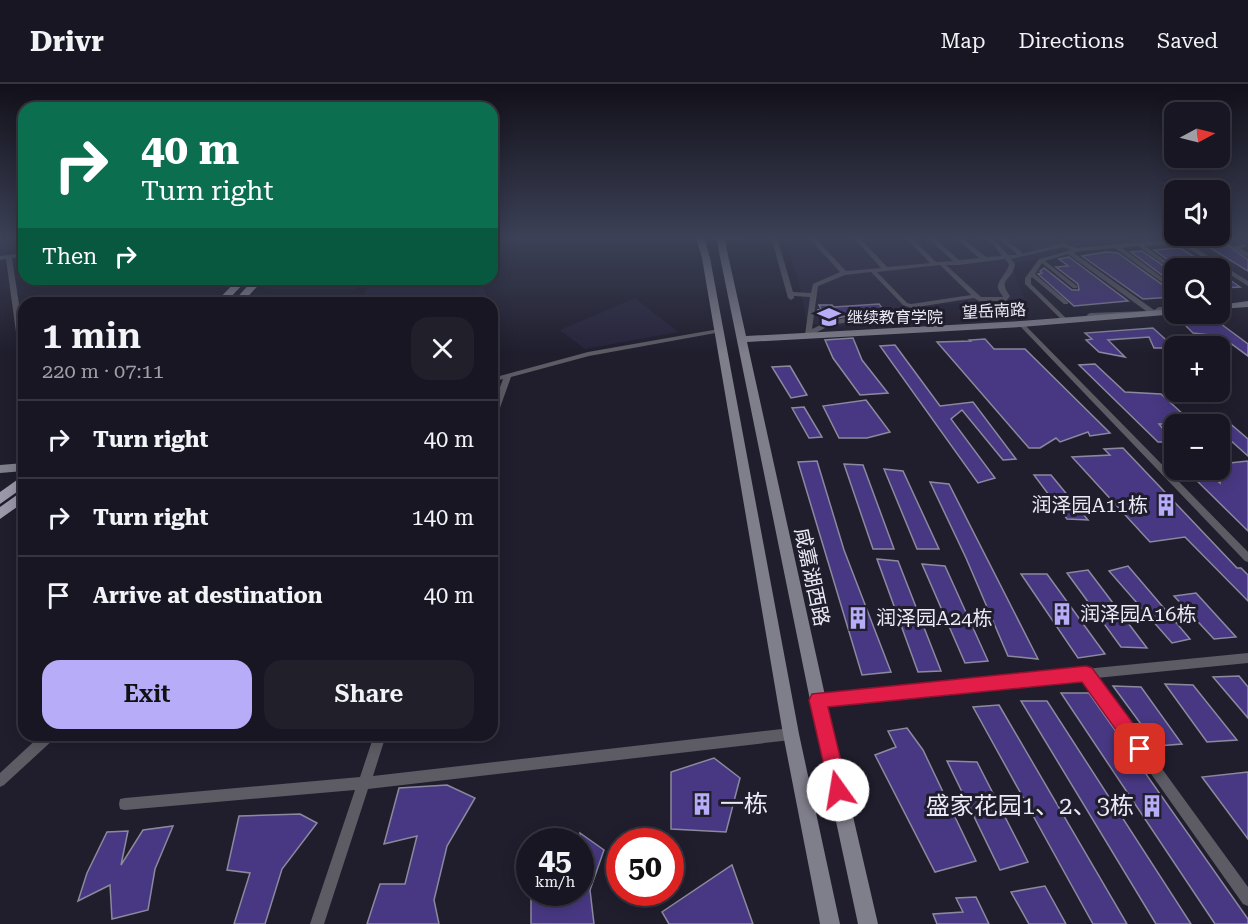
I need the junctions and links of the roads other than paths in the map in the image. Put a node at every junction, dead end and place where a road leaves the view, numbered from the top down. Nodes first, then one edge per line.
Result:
1 (12, 276) edge
2 (709, 276) edge
3 (728, 276) edge
4 (785, 276) edge
5 (836, 276) edge
6 (878, 276) edge
7 (953, 276) edge
8 (1007, 276) edge
9 (1030, 276) edge
10 (1035, 276) edge
11 (1061, 276) edge
12 (1103, 276) edge
13 (237, 285) edge
14 (254, 285) edge
15 (1075, 287) dead end
16 (814, 295) junction
17 (975, 296) junction
18 (226, 297) edge
19 (242, 297) edge
20 (1066, 303) dead end
21 (1248, 304) edge
22 (1230, 306) edge
23 (1164, 312) edge
24 (1155, 314) junction
25 (883, 316) dead end
26 (1066, 321) junction
27 (18, 324) edge
28 (1021, 324) junction
29 (719, 330) junction
30 (808, 335) junction
31 (742, 339) junction
32 (508, 375) junction
33 (498, 378) edge
34 (498, 402) edge
35 (18, 468) edge
36 (0, 469) edge
37 (18, 485) edge
38 (0, 499) edge
39 (18, 500) edge
40 (0, 514) edge
41 (1248, 558) edge
42 (1248, 658) edge
43 (1086, 674) junction
44 (818, 700) junction
45 (791, 735) junction
46 (43, 741) edge
47 (378, 741) edge
48 (0, 781) edge
49 (363, 783) junction
50 (125, 804) dead end
51 (1248, 899) edge
52 (317, 924) edge
53 (830, 924) edge
54 (868, 924) edge

1 - 27 street
2 - 29 main road
3 - 31 main road, 咸嘉湖西路
4 - 16 street
5 - 16 street
6 - 17 street
7 - 17 street
8 - 17 street
9 - 26 street
10 - 20 street
11 - 15 street
12 - 24 street
13 - 18 main road
14 - 19 main road
16 - 30 street
21 - 22 main road
23 - 24 main road, 望岳南路
24 - 26 main road, 望岳南路
25 - 30 street
26 - 28 main road, 望岳南路
28 - 30 main road, 望岳南路
28 - 41 street
29 - 32 street
29 - 45 main road
30 - 31 main road, 望岳南路
31 - 44 main road, 咸嘉湖西路
32 - 33 street
32 - 34 street
35 - 36 main road
37 - 38 main road
39 - 40 main road
42 - 43 street
43 - 44 street
43 - 51 street
44 - 54 main road, 咸嘉湖西路
45 - 49 street
45 - 53 main road
46 - 48 street
47 - 49 street
49 - 50 street
49 - 52 street

